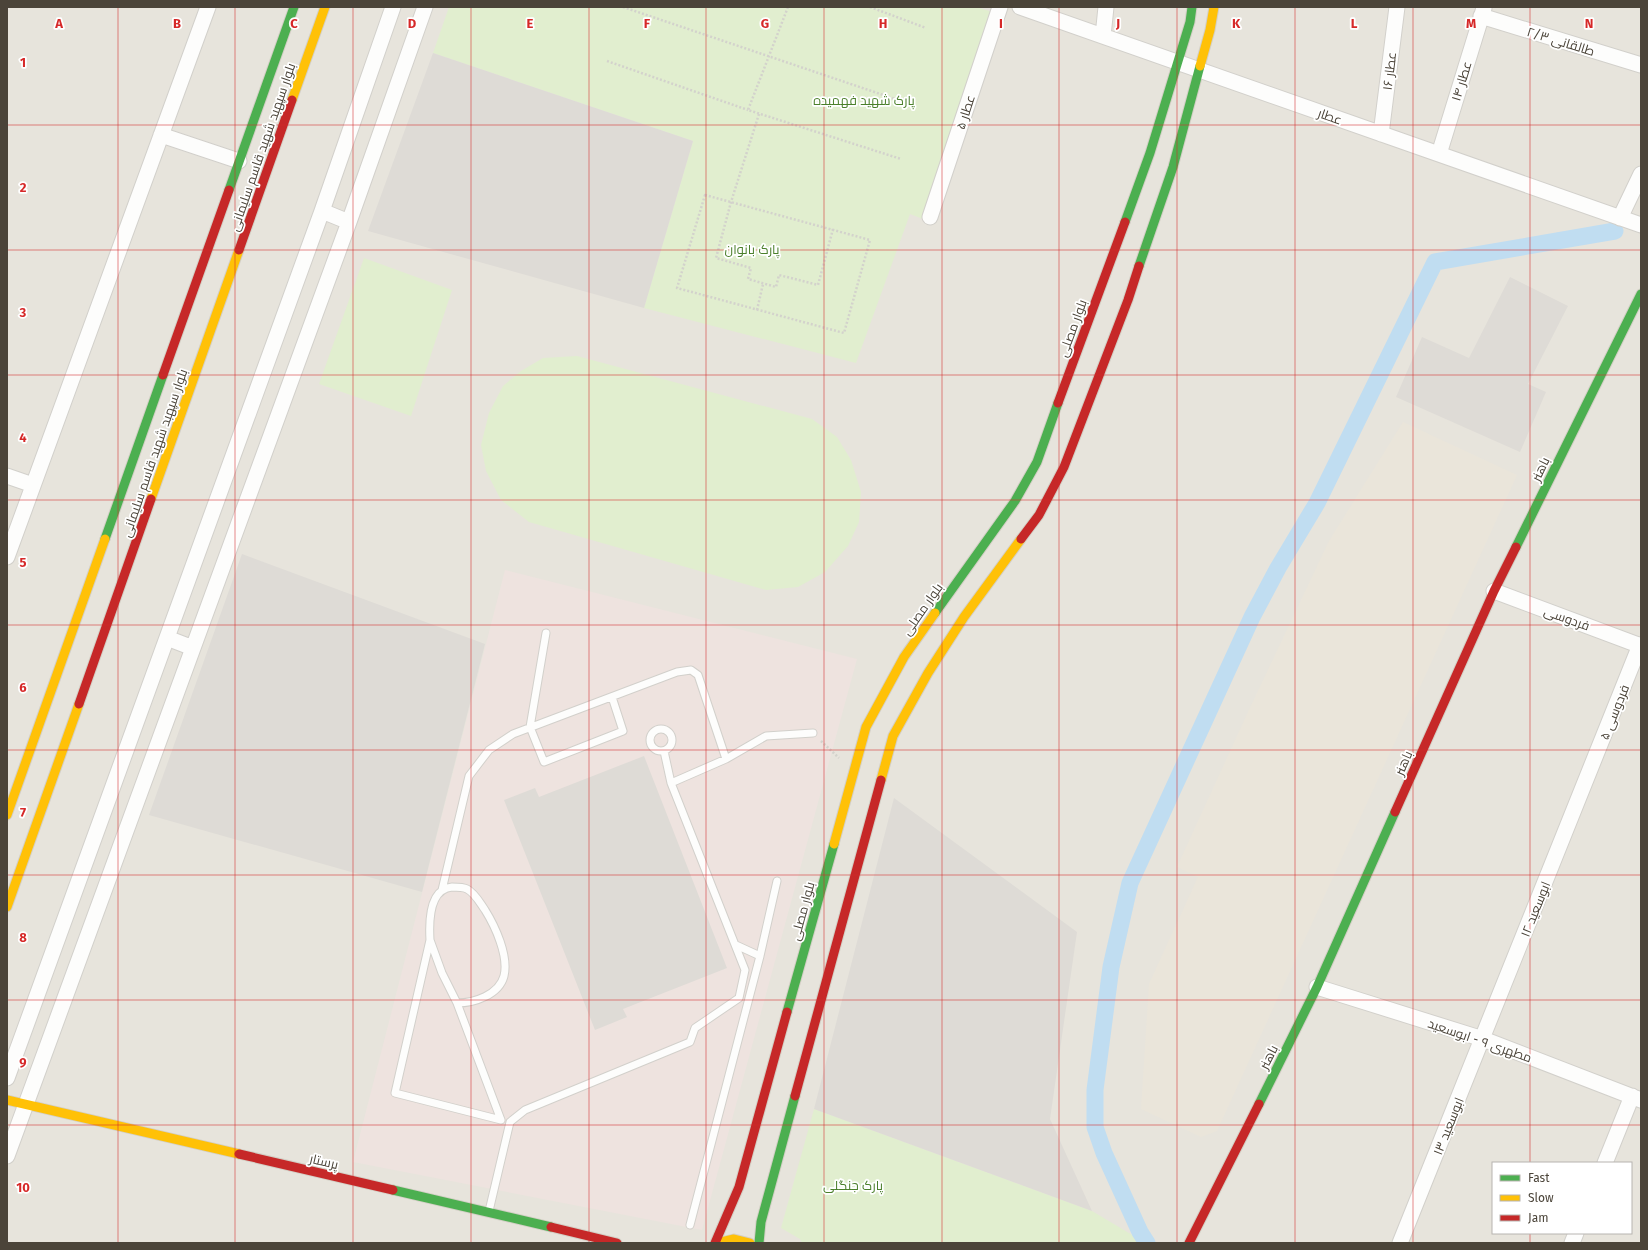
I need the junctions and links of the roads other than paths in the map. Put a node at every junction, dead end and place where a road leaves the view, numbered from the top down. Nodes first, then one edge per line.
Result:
1 (208, 7) edge
2 (294, 7) edge
3 (325, 7) edge
4 (393, 7) edge
5 (425, 7) edge
6 (1000, 7) edge
7 (1020, 7) edge
8 (1106, 7) edge
9 (1192, 7) edge
10 (1214, 7) edge
11 (1397, 7) edge
12 (1049, 12) edge
13 (1483, 12) edge
14 (1102, 36) junction
15 (1177, 63) junction
16 (1641, 65) edge
17 (1199, 71) junction
18 (1381, 134) junction
19 (161, 135) junction
20 (1439, 154) junction
21 (239, 161) junction
22 (1641, 174) edge
23 (322, 212) junction
24 (930, 217) dead end
25 (1620, 218) junction
26 (349, 222) junction
27 (1641, 225) edge
28 (1641, 294) edge
29 (7, 476) edge
30 (33, 485) junction
31 (7, 557) edge
32 (1494, 591) junction
33 (546, 633) dead end
34 (167, 638) junction
35 (1641, 646) edge
36 (193, 648) junction
37 (612, 697) junction
38 (530, 728) junction
39 (812, 733) road end
40 (664, 751) dead end
41 (726, 759) junction
42 (1588, 778) joint
43 (672, 783) junction
44 (7, 815) edge
45 (777, 881) dead end
46 (442, 890) junction
47 (7, 907) edge
48 (430, 940) junction
49 (736, 945) junction
50 (760, 956) junction
51 (1317, 987) junction
52 (457, 1003) junction
53 (1483, 1039) junction
54 (7, 1078) edge
55 (1636, 1098) edge
56 (7, 1100) edge
57 (26, 1104) junction
58 (7, 1156) edge
59 (1605, 1162) edge
60 (739, 1187) junction
61 (768, 1195) junction
62 (742, 1201) dead end
63 (755, 1210) dead end
64 (489, 1213) junction
65 (690, 1225) dead end
66 (617, 1243) edge
67 (716, 1243) edge
68 (750, 1243) edge
69 (759, 1243) edge
70 (1189, 1243) edge
71 (1400, 1243) edge

1 - 19 street
2 - 21 main road, بلوار سپهبد شهید قاسم سلیمانی
3 - 47 main road, بلوار سپهبد شهید قاسم سلیمانی
4 - 23 street
5 - 26 street
6 - 24 street, عطار ۵
7 - 12 street, عطار
8 - 14 street
9 - 15 main road, بلوار مصلی
10 - 17 main road
11 - 18 street, عطار ۱۶
12 - 14 street, عطار
13 - 16 street, طالقانی ۲/۳
13 - 20 street, عطار ۱۴
14 - 15 street, عطار
15 - 17 street, عطار
15 - 60 main road, بلوار مصلی
17 - 18 street, عطار
17 - 61 main road
18 - 20 street, عطار
19 - 21 street
19 - 30 street
20 - 25 street, عطار
21 - 44 main road, بلوار سپهبد شهید قاسم سلیمانی
22 - 25 street
23 - 26 street
23 - 34 street
25 - 27 street, عطار
26 - 36 street
28 - 32 main road, باهنر
29 - 30 street
30 - 31 street
32 - 35 street, فردوسی
32 - 51 main road, باهنر
33 - 38 lane
34 - 36 street
34 - 54 street
35 - 42 street, فردوسی ۵
36 - 57 street
37 - 38 lane
37 - 38 lane
37 - 41 lane
38 - 46 lane
39 - 41 lane
40 - 43 lane
41 - 43 lane
42 - 53 street, ابوسعید ۱۲
43 - 49 lane
45 - 50 lane
46 - 48 lane
46 - 52 lane
48 - 52 lane
48 - 52 lane
49 - 50 lane
49 - 64 lane
50 - 65 lane
51 - 53 street, مطهری ۹ - ابوسعید
51 - 70 main road, باهنر
53 - 55 street, مطهری ۹ - ابوسعید
53 - 71 street, ابوسعید ۱۳
55 - 59 street
56 - 57 main road, پرستار
57 - 58 street
57 - 64 main road, پرستار
60 - 62 main road
60 - 67 main road, بلوار مصلی
61 - 63 main road
61 - 69 main road
64 - 66 main road, پرستار
67 - 68 main road

